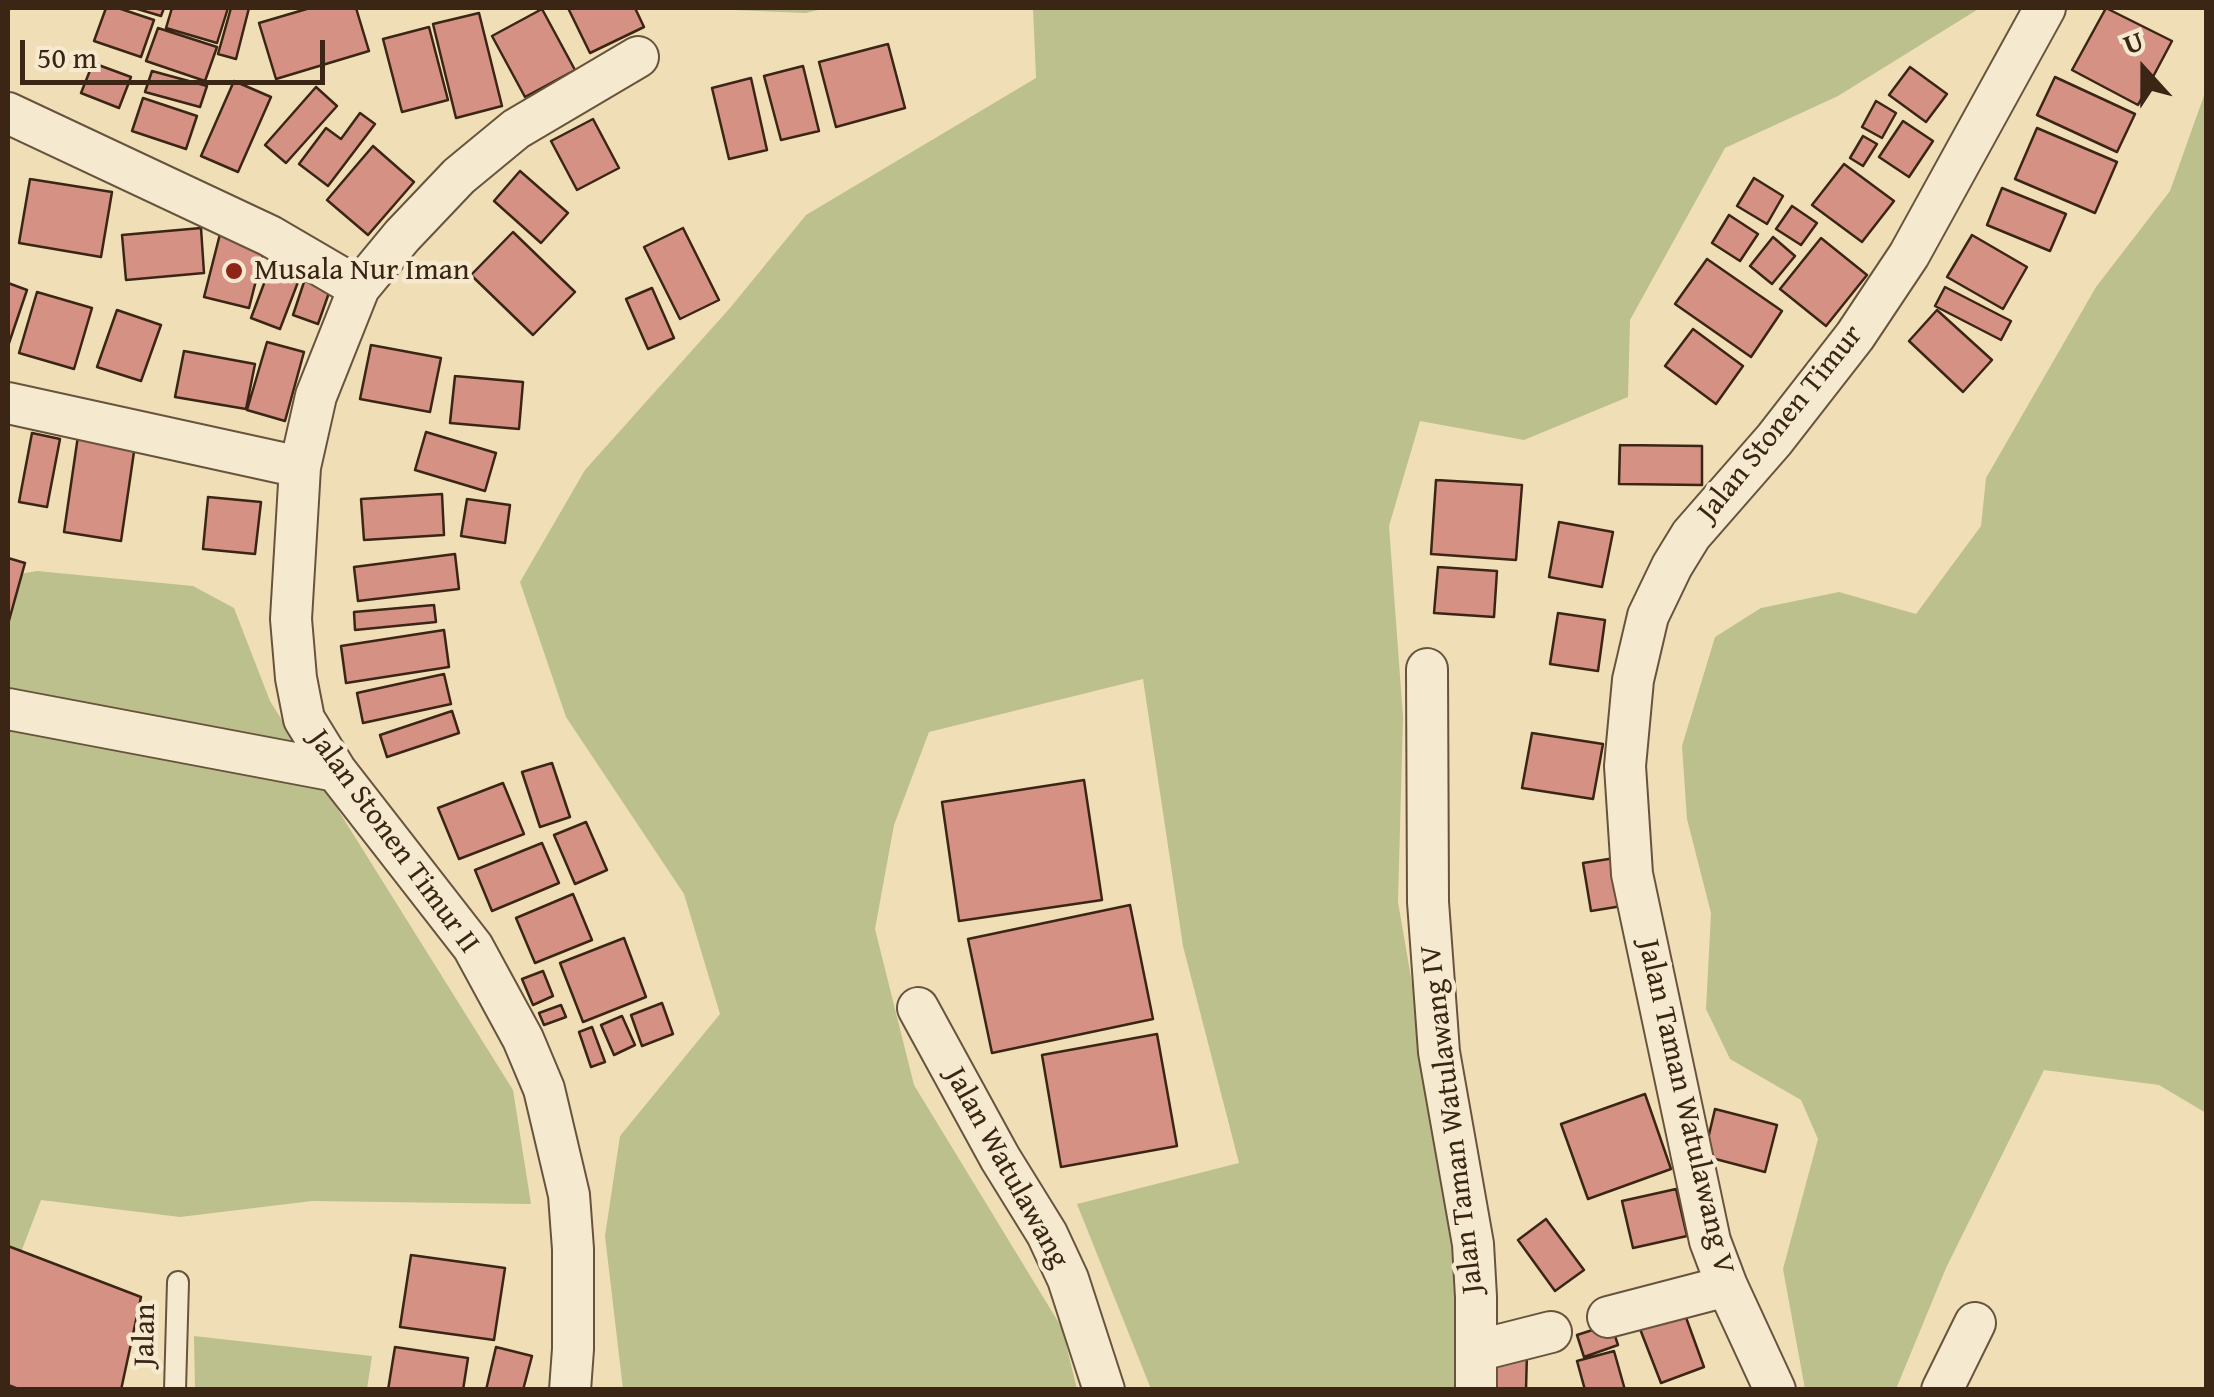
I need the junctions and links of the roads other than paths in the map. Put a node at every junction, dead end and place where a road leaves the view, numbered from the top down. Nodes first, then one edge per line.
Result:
1 (2044, 8) edge
2 (638, 57) dead end
3 (8, 114) edge
4 (359, 288) junction
5 (8, 403) edge
6 (300, 467) junction
7 (1427, 669) dead end
8 (8, 709) edge
9 (336, 771) junction
10 (1632, 874) joint
11 (918, 1008) dead end
12 (178, 1282) dead end
13 (1727, 1286) junction
14 (1608, 1317) dead end
15 (1975, 1323) dead end
16 (1551, 1332) dead end
17 (1476, 1370) edge
18 (175, 1390) edge
19 (570, 1390) edge
20 (1104, 1390) edge
21 (1774, 1390) edge
22 (1942, 1390) edge

1 - 10 street, Jalan Stonen Timur
2 - 4 street, Jalan Stonen Timur II
3 - 4 street
4 - 6 street, Jalan Stonen Timur II
5 - 6 street
6 - 9 street, Jalan Stonen Timur II
7 - 17 street, Jalan Taman Watulawang IV
8 - 9 street
9 - 19 street, Jalan Stonen Timur II
10 - 13 street, Jalan Taman Watulawang V
11 - 20 street, Jalan Watulawang
12 - 18 lane, Jalan
13 - 14 street
13 - 21 street, Jalan Taman Watulawang V
15 - 22 street
16 - 17 street

